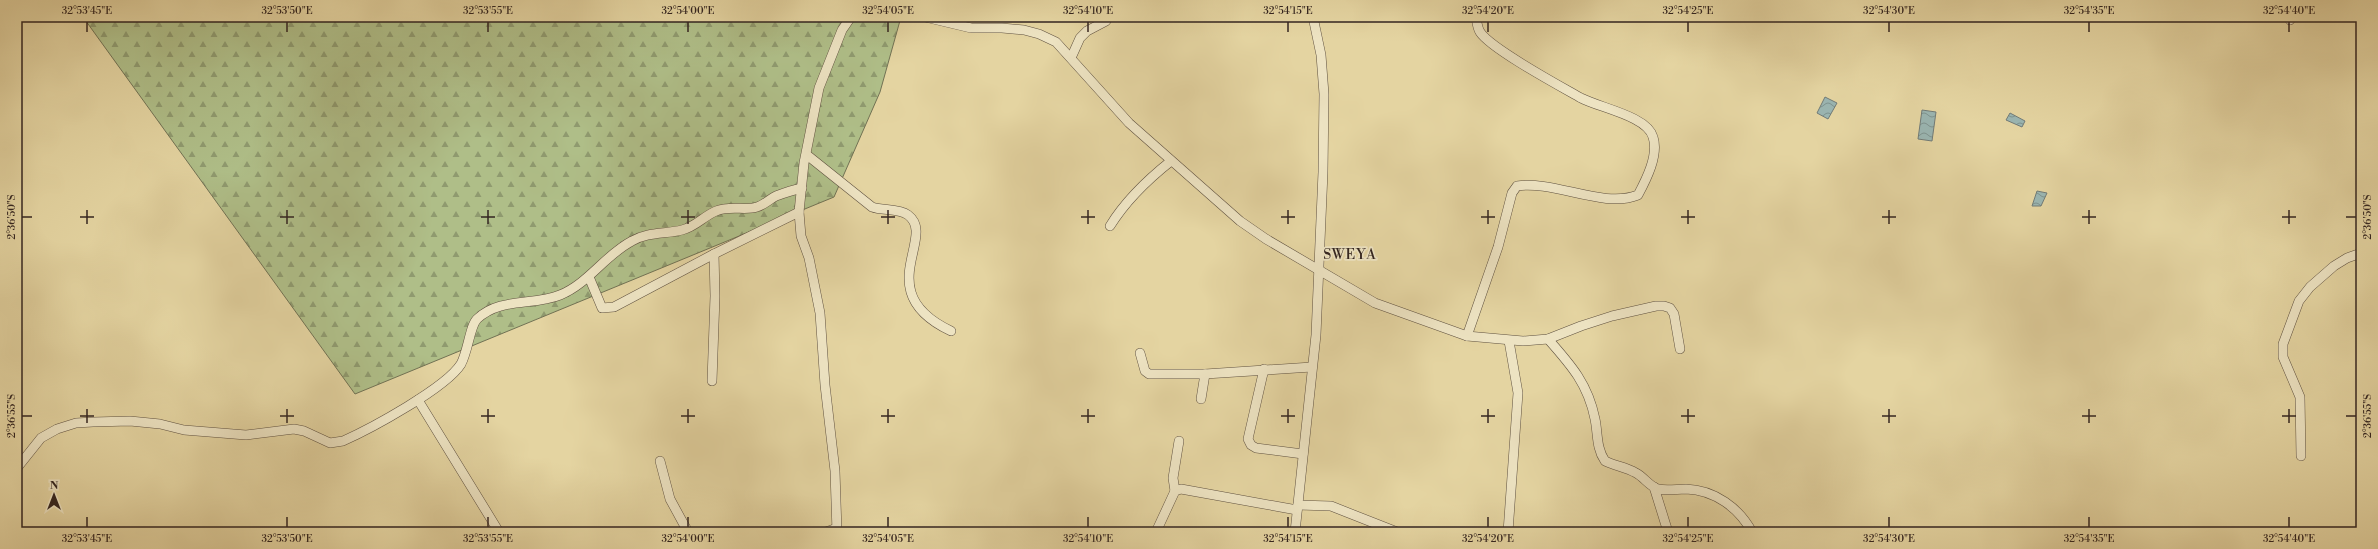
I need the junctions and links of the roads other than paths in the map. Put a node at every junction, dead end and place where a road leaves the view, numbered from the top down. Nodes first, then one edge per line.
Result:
1 (851, 17) edge
2 (925, 17) edge
3 (1108, 17) edge
4 (1313, 17) edge
5 (1476, 17) edge
6 (1071, 58) junction
7 (807, 155) junction
8 (1171, 161) junction
9 (802, 188) junction
10 (799, 212) junction
11 (1110, 226) dead end
12 (2361, 253) edge
13 (714, 254) junction
14 (1318, 269) junction
15 (589, 277) junction
16 (951, 331) dead end
17 (1467, 336) junction
18 (1548, 339) junction
19 (1508, 341) junction
20 (1680, 349) dead end
21 (1140, 354) dead end
22 (1312, 367) junction
23 (1264, 369) junction
24 (1205, 374) junction
25 (712, 381) dead end
26 (1201, 399) dead end
27 (418, 400) junction
28 (1179, 441) dead end
29 (1304, 454) junction
30 (2301, 456) dead end
31 (660, 460) dead end
32 (17, 468) edge
33 (1654, 487) junction
34 (1175, 491) junction
35 (1297, 507) junction
36 (837, 530) edge
37 (499, 532) edge
38 (688, 532) edge
39 (826, 532) edge
40 (1156, 532) edge
41 (1295, 532) edge
42 (1397, 532) edge
43 (1508, 532) edge
44 (1668, 532) edge
45 (1752, 532) edge

1 - 7 street
2 - 6 street
3 - 6 street
4 - 14 street
5 - 17 street
6 - 8 street
7 - 9 street
7 - 16 street
8 - 11 street
8 - 14 street
9 - 10 street
9 - 15 street
10 - 13 street
10 - 36 street
12 - 30 street
13 - 15 street
13 - 25 street
14 - 17 street
14 - 22 street
15 - 27 street
17 - 19 street
18 - 19 street
18 - 20 street
18 - 33 street
19 - 43 street
21 - 24 street
22 - 23 street
22 - 29 street
23 - 24 street
23 - 29 street
24 - 26 street
27 - 32 street
27 - 37 street
28 - 34 street
29 - 35 street
31 - 38 street
33 - 44 street
33 - 45 street
34 - 35 street
34 - 40 street
35 - 41 street
35 - 42 street
36 - 39 street

